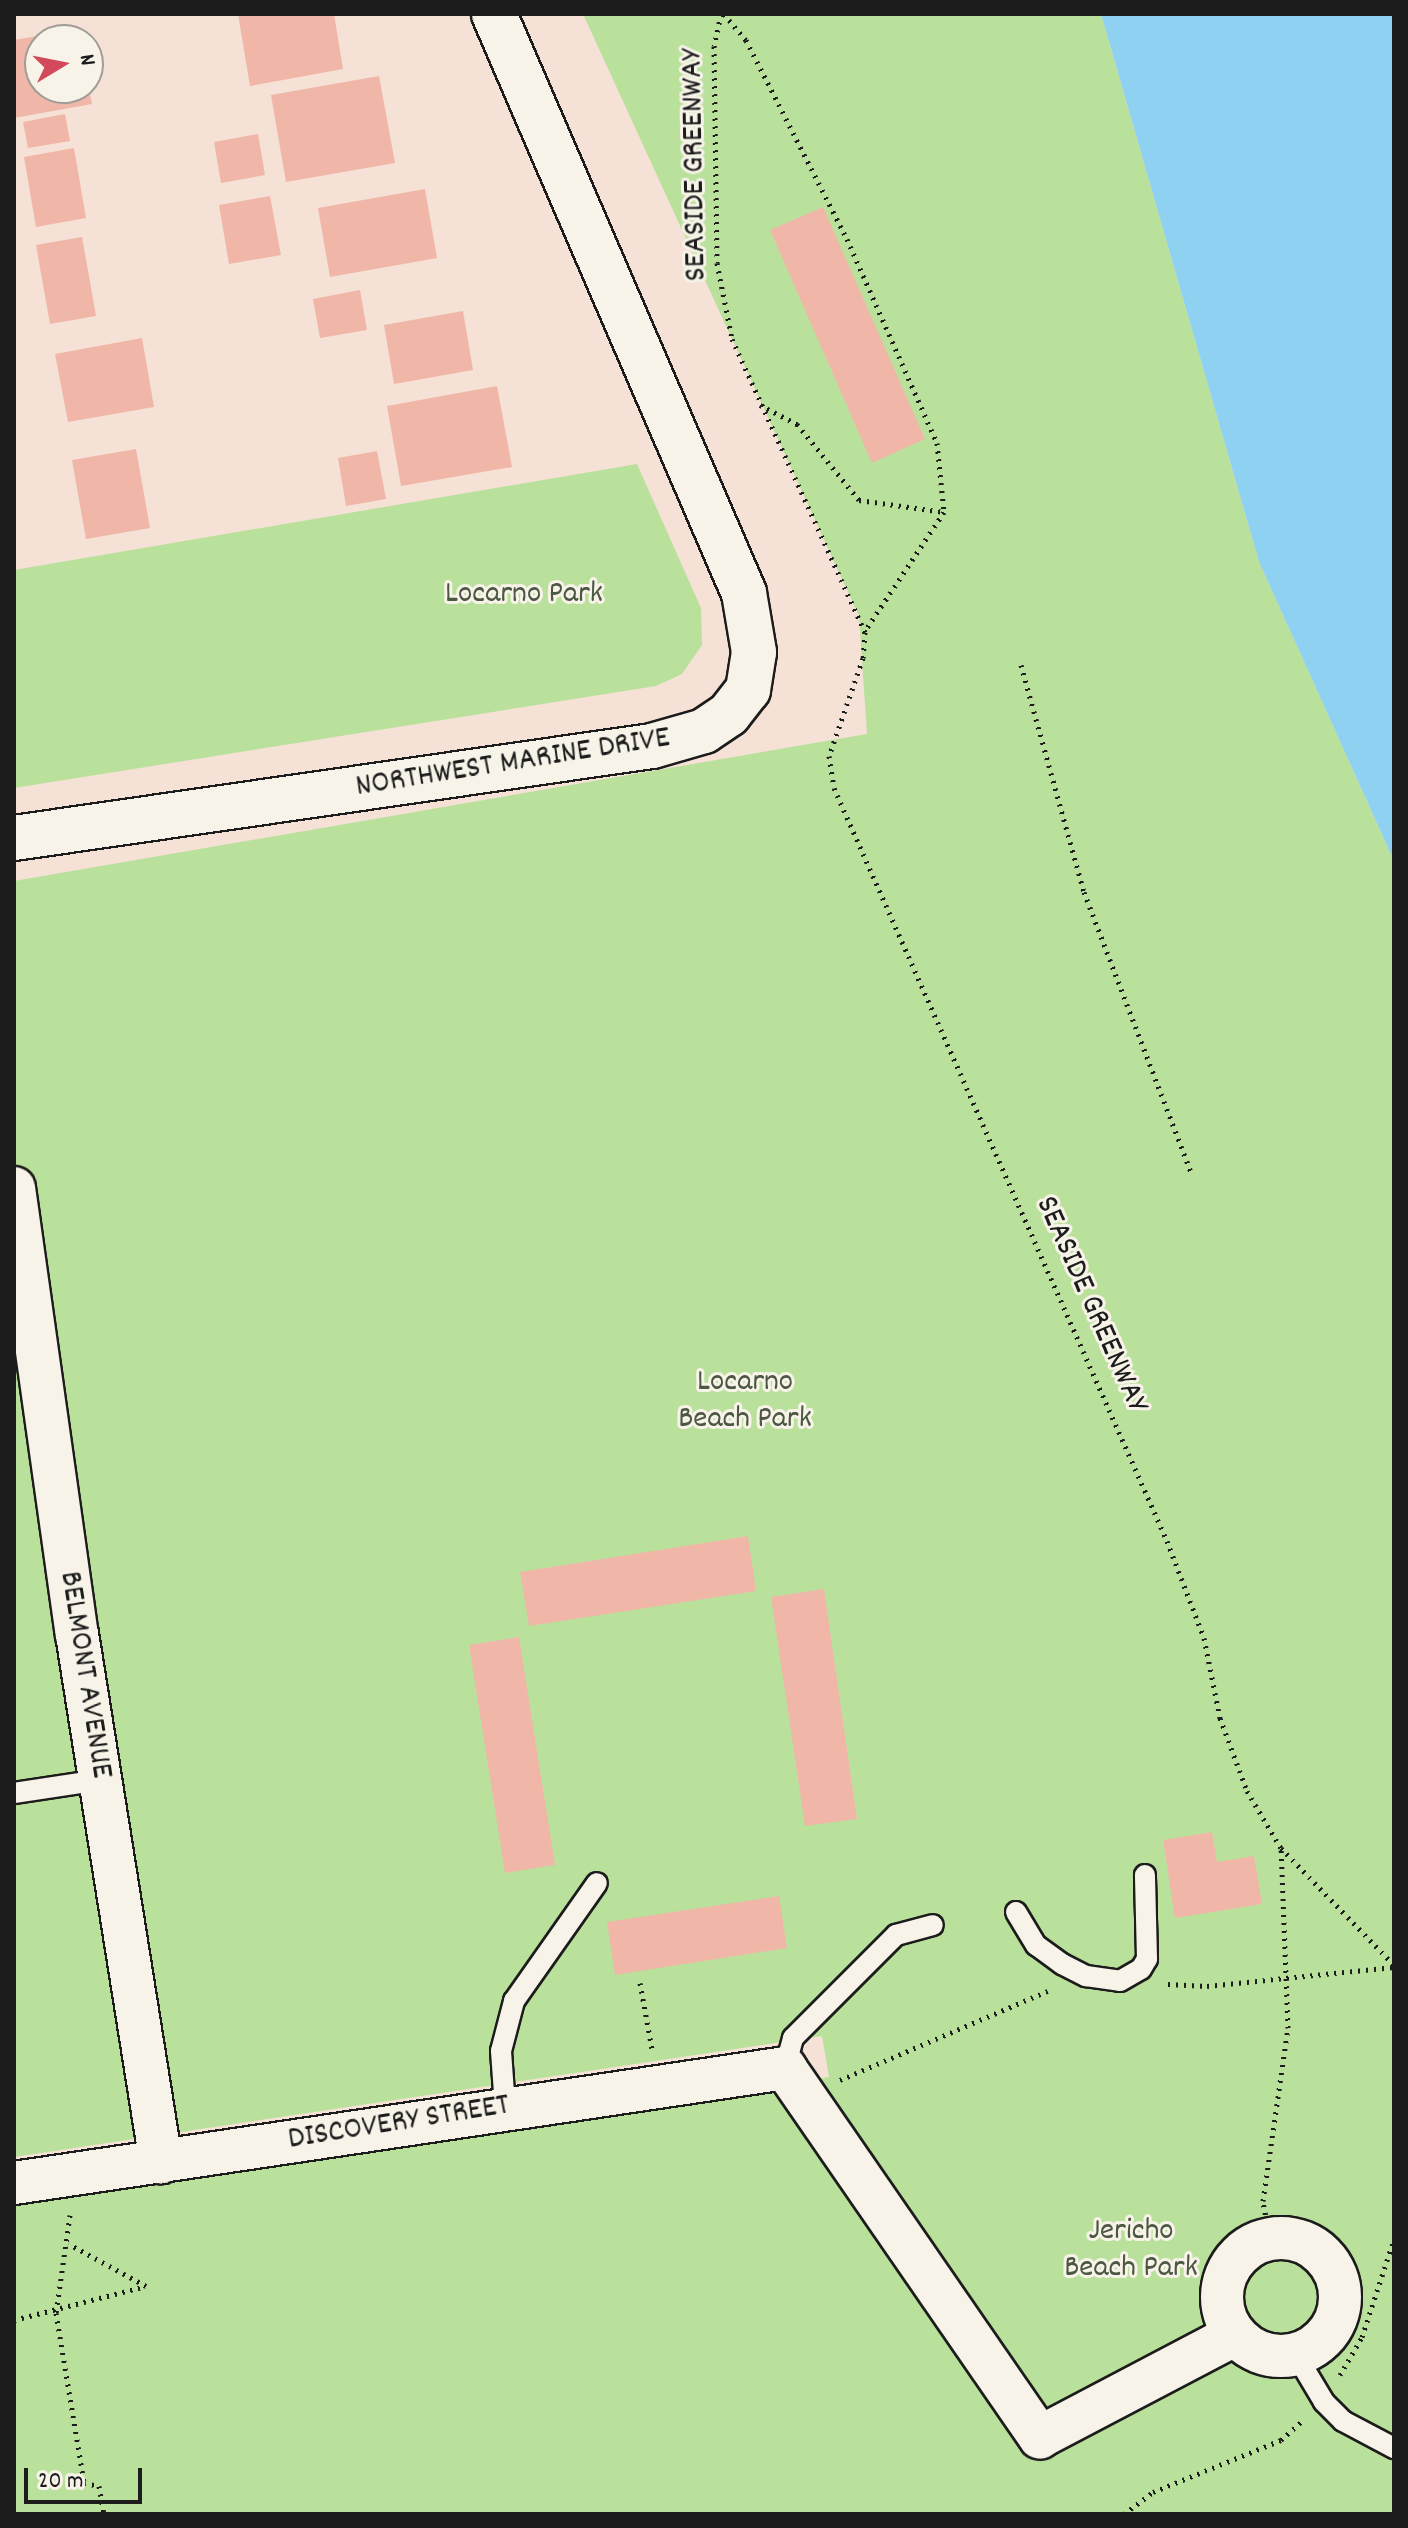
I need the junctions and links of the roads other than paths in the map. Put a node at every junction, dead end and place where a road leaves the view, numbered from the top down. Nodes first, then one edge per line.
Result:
1 (494, 14) edge
2 (14, 838) edge
3 (14, 1188) edge
4 (100, 1780) junction
5 (14, 1793) edge
6 (1145, 1875) dead end
7 (597, 1883) dead end
8 (1016, 1912) dead end
9 (933, 1925) dead end
10 (785, 2068) junction
11 (505, 2107) junction
12 (161, 2162) junction
13 (14, 2183) edge
14 (1234, 2335) junction
15 (1296, 2355) junction
16 (1394, 2448) edge

1 - 2 street, NORTHWEST MARINE DRIVE
3 - 4 street, BELMONT AVENUE
4 - 5 lane
4 - 12 street, BELMONT AVENUE
6 - 8 lane
7 - 11 lane
9 - 10 lane
10 - 11 street, DISCOVERY STREET
10 - 14 street
11 - 12 street, DISCOVERY STREET
12 - 13 street, DISCOVERY STREET
14 - 15 street
14 - 15 street
15 - 16 lane

